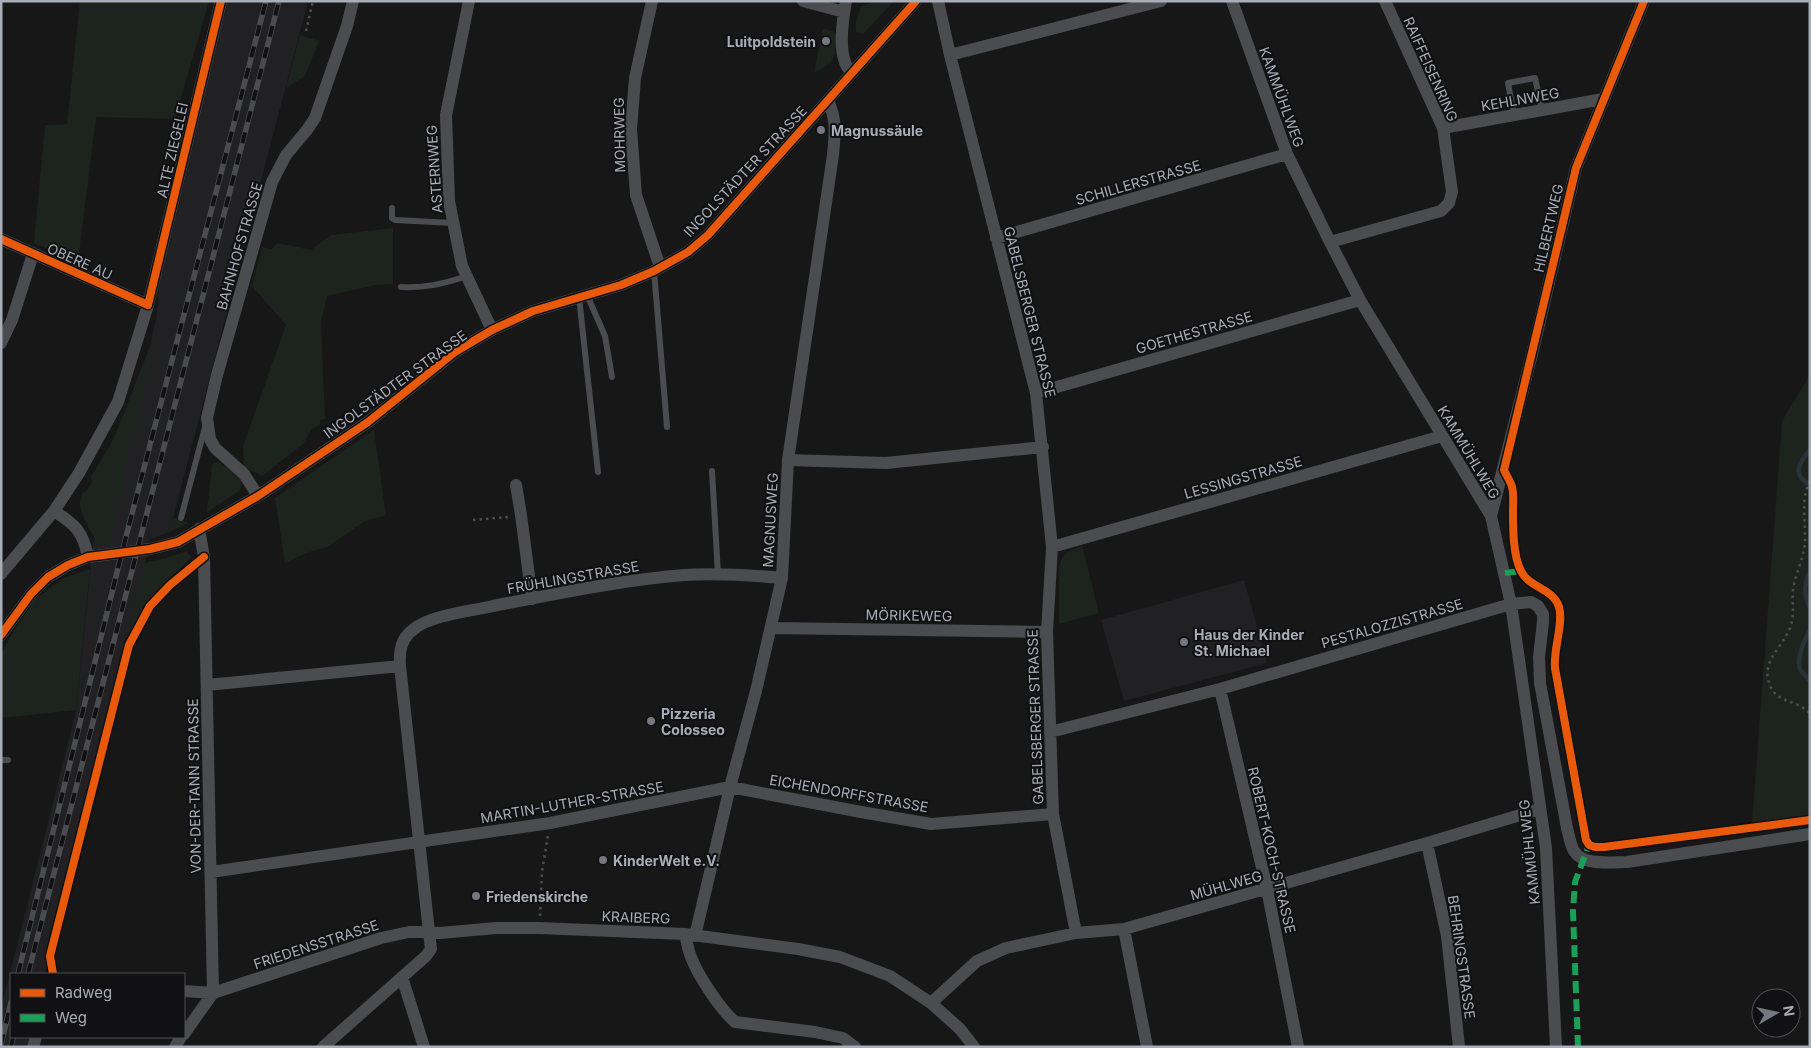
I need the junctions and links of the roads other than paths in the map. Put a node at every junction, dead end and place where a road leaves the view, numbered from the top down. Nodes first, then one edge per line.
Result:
1 (221, 1) edge
2 (353, 1) edge
3 (468, 1) edge
4 (652, 1) edge
5 (803, 1) edge
6 (916, 1) edge
7 (938, 1) edge
8 (1161, 1) edge
9 (1232, 1) edge
10 (1385, 1) edge
11 (1644, 1) edge
12 (845, 7) edge
13 (950, 56) junction
14 (851, 72) junction
15 (1603, 99) junction
16 (828, 100) junction
17 (1542, 110) junction
18 (1514, 115) junction
19 (1443, 128) junction
20 (1287, 154) junction
21 (392, 208) dead end
22 (454, 223) junction
23 (996, 238) junction
24 (1, 239) edge
25 (1330, 242) junction
26 (33, 254) junction
27 (657, 269) junction
28 (467, 276) junction
29 (401, 287) dead end
30 (583, 296) junction
31 (1360, 300) junction
32 (148, 304) junction
33 (492, 330) junction
34 (1, 343) edge
35 (612, 377) dead end
36 (1036, 393) junction
37 (207, 418) junction
38 (667, 427) dead end
39 (1442, 436) junction
40 (1043, 447) junction
41 (788, 460) junction
42 (712, 470) dead end
43 (598, 472) dead end
44 (516, 485) dead end
45 (258, 496) junction
46 (54, 511) junction
47 (1491, 516) junction
48 (181, 518) dead end
49 (199, 529) junction
50 (1052, 548) junction
51 (88, 557) junction
52 (1, 574) edge
53 (718, 574) junction
54 (782, 578) junction
55 (532, 598) junction
56 (1512, 604) junction
57 (771, 628) junction
58 (1047, 632) junction
59 (1, 635) edge
60 (400, 666) junction
61 (207, 685) junction
62 (1220, 689) junction
63 (1050, 732) junction
64 (730, 787) junction
65 (1540, 809) junction
66 (1053, 814) junction
67 (1810, 834) edge
68 (419, 843) junction
69 (1427, 843) junction
70 (211, 872) junction
71 (1267, 889) junction
72 (1124, 929) junction
73 (429, 932) junction
74 (1076, 933) junction
75 (690, 935) junction
76 (402, 977) junction
77 (185, 991) edge
78 (213, 993) junction
79 (931, 1003) junction
80 (185, 1033) edge
81 (325, 1046) edge
82 (424, 1047) edge
83 (855, 1047) edge
84 (974, 1047) edge
85 (1147, 1047) edge
86 (1298, 1047) edge
87 (1459, 1047) edge
88 (1556, 1047) edge

1 - 32 street, ALTE ZIEGELEI
2 - 37 street, BAHNHOFSTRASSE
3 - 22 street, ASTERNWEG
4 - 27 street, MOHRWEG
5 - 12 street
6 - 14 street, INGOLSTÄDTER STRASSE
7 - 13 street, GABELSBERGER STRASSE
8 - 13 street
9 - 20 street, KAMMÜHLWEG
10 - 19 street, RAIFFEISENRING
11 - 15 street, HILBERTWEG
12 - 14 street
13 - 23 street, GABELSBERGER STRASSE
14 - 16 street, INGOLSTÄDTER STRASSE
15 - 17 street, KEHLNWEG
15 - 47 street, HILBERTWEG
16 - 27 street, INGOLSTÄDTER STRASSE
16 - 41 street, MAGNUSWEG
17 - 18 street, KEHLNWEG
17 - 18 lane
18 - 19 street, KEHLNWEG
19 - 25 street, RAIFFEISENRING
20 - 23 street, SCHILLERSTRASSE
20 - 25 street, KAMMÜHLWEG
21 - 22 lane
22 - 28 street, ASTERNWEG
23 - 36 street, GABELSBERGER STRASSE
24 - 26 street, OBERE AU
25 - 31 street, KAMMÜHLWEG
26 - 32 street, OBERE AU
26 - 34 street
27 - 30 street, INGOLSTÄDTER STRASSE
27 - 38 lane
28 - 29 lane
28 - 33 street, ASTERNWEG
30 - 33 street, INGOLSTÄDTER STRASSE
30 - 35 lane
30 - 43 lane
31 - 36 street, GOETHESTRASSE
31 - 39 street, KAMMÜHLWEG
32 - 46 street, ALTE ZIEGELEI
33 - 45 street, INGOLSTÄDTER STRASSE
36 - 40 street, GABELSBERGER STRASSE
37 - 45 street, BAHNHOFSTRASSE
37 - 48 lane
39 - 47 street, KAMMÜHLWEG
39 - 50 street, LESSINGSTRASSE
40 - 41 street
40 - 50 street, GABELSBERGER STRASSE
41 - 54 street, MAGNUSWEG
42 - 53 lane
44 - 55 street
45 - 49 street, INGOLSTÄDTER STRASSE
46 - 51 street
46 - 52 street, ALTE ZIEGELEI
47 - 56 street, KAMMÜHLWEG
49 - 51 street, INGOLSTÄDTER STRASSE
49 - 61 street, VON-DER-TANN STRASSE
50 - 58 street, GABELSBERGER STRASSE
51 - 59 street, INGOLSTÄDTER STRASSE
53 - 54 street, FRÜHLINGSTRASSE
53 - 55 street, FRÜHLINGSTRASSE
54 - 57 street, MAGNUSWEG
55 - 60 street, FRÜHLINGSTRASSE
56 - 62 street, PESTALOZZISTRASSE
56 - 65 street, KAMMÜHLWEG
56 - 67 street, PESTALOZZISTRASSE
57 - 58 street, MÖRIKEWEG
57 - 64 street, MAGNUSWEG
58 - 63 street, GABELSBERGER STRASSE
60 - 61 street
60 - 68 street, FRÜHLINGSTRASSE
61 - 70 street, VON-DER-TANN STRASSE
62 - 63 street, PESTALOZZISTRASSE
62 - 71 street, ROBERT-KOCH-STRASSE
63 - 66 street, GABELSBERGER STRASSE
64 - 66 street, EICHENDORFFSTRASSE
64 - 68 street, MARTIN-LUTHER-STRASSE
64 - 75 street, MAGNUSWEG
65 - 69 street, MÜHLWEG
65 - 88 street, KAMMÜHLWEG
66 - 74 street, GABELSBERGER STRASSE
68 - 70 street, MARTIN-LUTHER-STRASSE
68 - 73 street
69 - 71 street, MÜHLWEG
69 - 87 street, BEHRINGSTRASSE
70 - 78 street, VON-DER-TANN STRASSE
71 - 72 street, MÜHLWEG
71 - 86 street, ROBERT-KOCH-STRASSE
72 - 74 street, MÜHLWEG
72 - 85 street
73 - 75 street, KRAIBERG
73 - 76 street
73 - 78 street, FRIEDENSSTRASSE
74 - 79 street, MÜHLWEG
75 - 79 street, KRAIBERG
75 - 83 street
76 - 81 street
76 - 82 street
77 - 78 street
78 - 80 street
79 - 84 street, KRAIBERG

